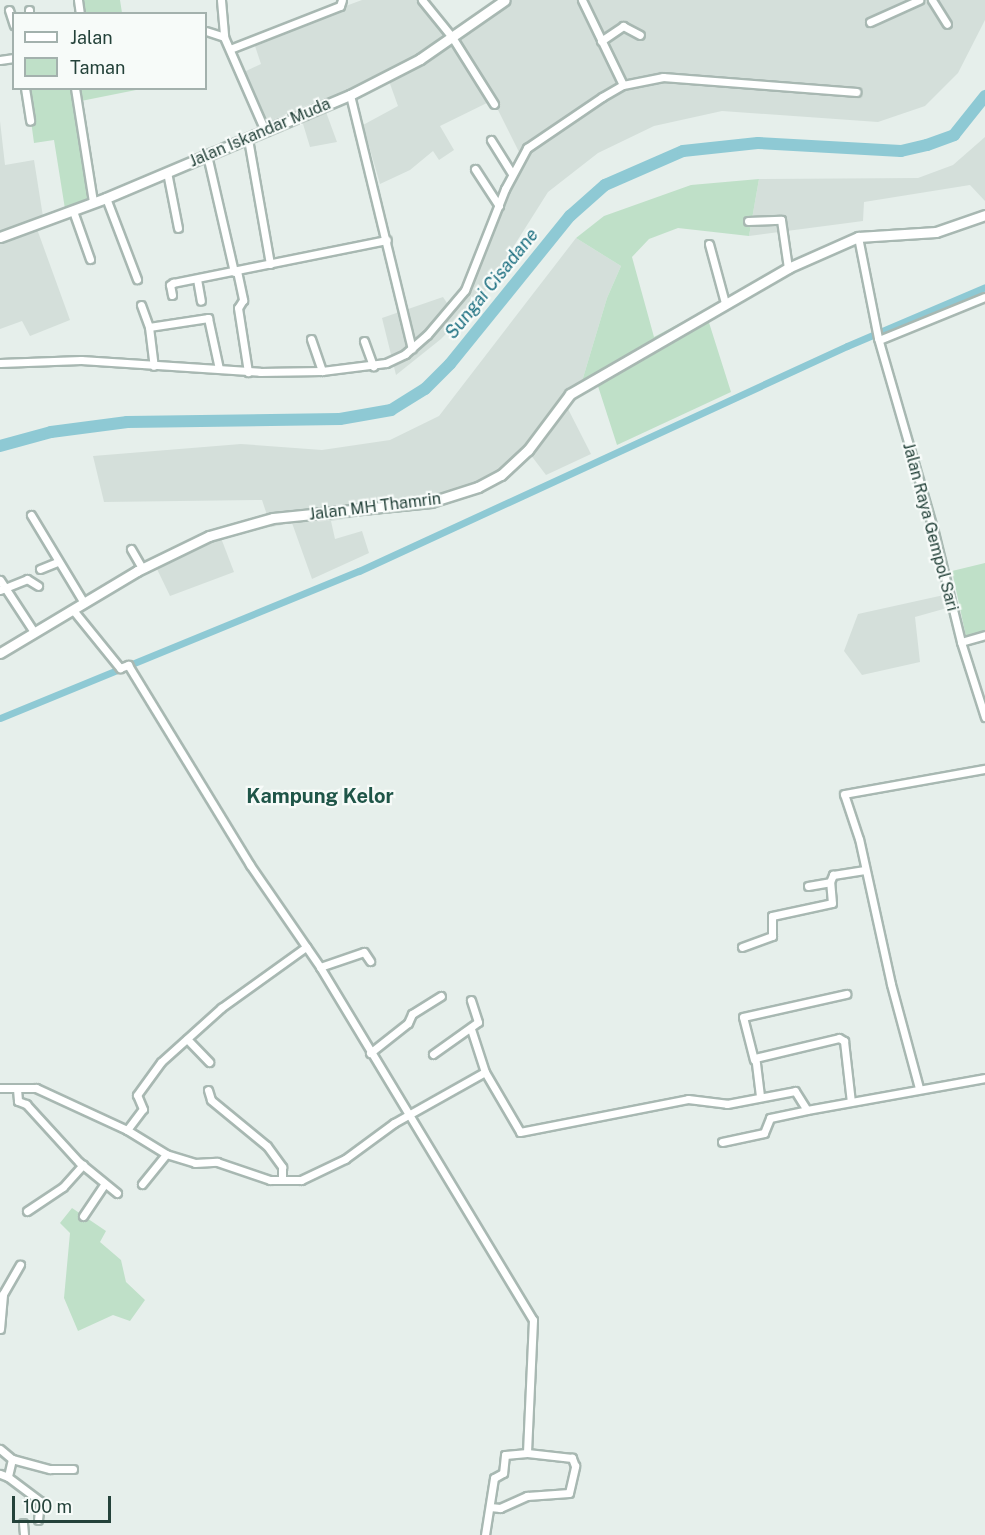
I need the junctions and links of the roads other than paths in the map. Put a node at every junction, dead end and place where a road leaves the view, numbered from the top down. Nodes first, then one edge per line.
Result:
1 (221, 0) edge
2 (342, 0) edge
3 (422, 0) edge
4 (505, 0) edge
5 (582, 0) edge
6 (919, 0) edge
7 (933, 0) edge
8 (9, 10) dead end
9 (12, 19) edge
10 (870, 22) dead end
11 (947, 24) dead end
12 (207, 31) edge
13 (455, 34) junction
14 (640, 35) dead end
15 (224, 37) junction
16 (602, 41) junction
17 (230, 49) junction
18 (623, 85) junction
19 (25, 90) edge
20 (75, 90) edge
21 (856, 92) dead end
22 (350, 95) junction
23 (494, 104) dead end
24 (30, 122) dead end
25 (265, 131) junction
26 (248, 139) junction
27 (491, 140) dead end
28 (207, 155) junction
29 (475, 169) dead end
30 (167, 172) junction
31 (512, 173) junction
32 (106, 198) junction
33 (93, 202) junction
34 (499, 206) junction
35 (73, 211) junction
36 (985, 215) edge
37 (748, 221) dead end
38 (178, 228) dead end
39 (0, 237) edge
40 (858, 237) junction
41 (387, 240) junction
42 (709, 244) dead end
43 (90, 259) dead end
44 (270, 264) junction
45 (788, 268) junction
46 (235, 272) junction
47 (137, 279) dead end
48 (197, 279) junction
49 (172, 295) dead end
50 (985, 297) edge
51 (201, 301) dead end
52 (725, 303) junction
53 (141, 305) dead end
54 (148, 327) junction
55 (878, 336) junction
56 (311, 339) dead end
57 (363, 341) dead end
58 (412, 349) junction
59 (0, 363) edge
60 (154, 366) junction
61 (373, 366) junction
62 (219, 369) junction
63 (322, 371) junction
64 (248, 372) junction
65 (31, 515) dead end
66 (130, 549) dead end
67 (57, 562) junction
68 (142, 568) junction
69 (40, 569) dead end
70 (0, 579) edge
71 (38, 586) dead end
72 (2, 588) edge
73 (84, 603) junction
74 (73, 610) junction
75 (34, 632) junction
76 (985, 635) edge
77 (961, 642) junction
78 (0, 653) edge
79 (985, 717) edge
80 (985, 769) edge
81 (865, 870) junction
82 (830, 882) junction
83 (808, 886) dead end
84 (306, 947) junction
85 (742, 947) dead end
86 (370, 961) dead end
87 (320, 967) junction
88 (846, 994) dead end
89 (441, 996) dead end
90 (471, 1000) dead end
91 (471, 1029) junction
92 (188, 1039) junction
93 (370, 1053) junction
94 (433, 1054) dead end
95 (754, 1060) junction
96 (209, 1062) dead end
97 (485, 1072) junction
98 (985, 1078) edge
99 (0, 1088) edge
100 (919, 1088) junction
101 (16, 1089) junction
102 (208, 1090) dead end
103 (760, 1096) junction
104 (851, 1102) junction
105 (807, 1110) junction
106 (409, 1115) junction
107 (127, 1130) junction
108 (722, 1142) dead end
109 (166, 1154) junction
110 (83, 1165) junction
111 (282, 1180) junction
112 (142, 1184) dead end
113 (104, 1185) junction
114 (117, 1193) dead end
115 (27, 1211) dead end
116 (82, 1216) dead end
117 (20, 1265) dead end
118 (0, 1329) edge
119 (0, 1449) edge
120 (527, 1452) junction
121 (12, 1459) junction
122 (73, 1469) dead end
123 (0, 1474) edge
124 (9, 1477) junction
125 (490, 1507) junction
126 (38, 1520) dead end
127 (23, 1523) dead end
128 (24, 1535) edge
129 (484, 1535) edge

1 - 15 street
2 - 17 street
3 - 13 street
4 - 13 street, Jalan Iskandar Muda
5 - 16 street
6 - 10 street
7 - 11 street
8 - 9 street
12 - 15 street
13 - 22 street, Jalan Iskandar Muda
13 - 23 street
14 - 16 street
15 - 17 street
16 - 18 street
17 - 25 street
18 - 21 street
18 - 31 street
19 - 24 street
20 - 33 street
22 - 25 street, Jalan Iskandar Muda
22 - 41 street
25 - 26 street, Jalan Iskandar Muda
26 - 28 street, Jalan Iskandar Muda
26 - 44 street
27 - 31 street
28 - 30 street, Jalan Iskandar Muda
28 - 46 street
29 - 34 street
30 - 32 street, Jalan Iskandar Muda
30 - 38 street
31 - 34 street
32 - 33 street, Jalan Iskandar Muda
32 - 47 street
33 - 35 street, Jalan Iskandar Muda
34 - 58 street
35 - 39 street, Jalan Iskandar Muda
35 - 43 street
36 - 40 street, Jalan MH Thamrin
37 - 45 street
40 - 45 street, Jalan MH Thamrin
40 - 55 street, Jalan Raya Gempol Sari
41 - 44 street
41 - 58 street
42 - 52 street
44 - 46 street
45 - 52 street, Jalan MH Thamrin
46 - 48 street
46 - 64 street
48 - 49 street
48 - 51 street
50 - 55 street
52 - 68 street, Jalan MH Thamrin
53 - 54 street
54 - 60 street
54 - 62 street
55 - 77 street, Jalan Raya Gempol Sari
56 - 63 street
57 - 61 street
58 - 61 street
59 - 60 street
60 - 62 street
61 - 63 street
62 - 64 street
63 - 64 street
65 - 67 street
66 - 68 street
67 - 69 street
67 - 73 street
68 - 73 street, Jalan MH Thamrin
70 - 72 street
71 - 72 street
72 - 75 street
73 - 74 street, Jalan MH Thamrin
74 - 75 street, Jalan MH Thamrin
74 - 84 street
75 - 78 street, Jalan MH Thamrin
76 - 77 street
77 - 79 street, Jalan Raya Gempol Sari
80 - 81 street
81 - 82 street
81 - 100 street
82 - 83 street
82 - 85 street
84 - 87 street
84 - 92 street
86 - 87 street
87 - 93 street
88 - 95 street
89 - 93 street
90 - 91 street
91 - 94 street
91 - 97 street
92 - 96 street
92 - 107 street
93 - 106 street
95 - 103 street
95 - 104 street
97 - 103 street
97 - 106 street
98 - 100 street
99 - 101 street
100 - 104 street
101 - 107 street
101 - 110 street
102 - 111 street
103 - 105 street
104 - 105 street
105 - 108 street
106 - 111 street
106 - 120 street
107 - 109 street
109 - 111 street
109 - 112 street
110 - 113 street
110 - 115 street
113 - 114 street
113 - 116 street
117 - 118 street
119 - 121 street
120 - 125 street
120 - 125 street
121 - 122 street
121 - 124 street
123 - 124 street
124 - 126 street
125 - 129 street
127 - 128 street

